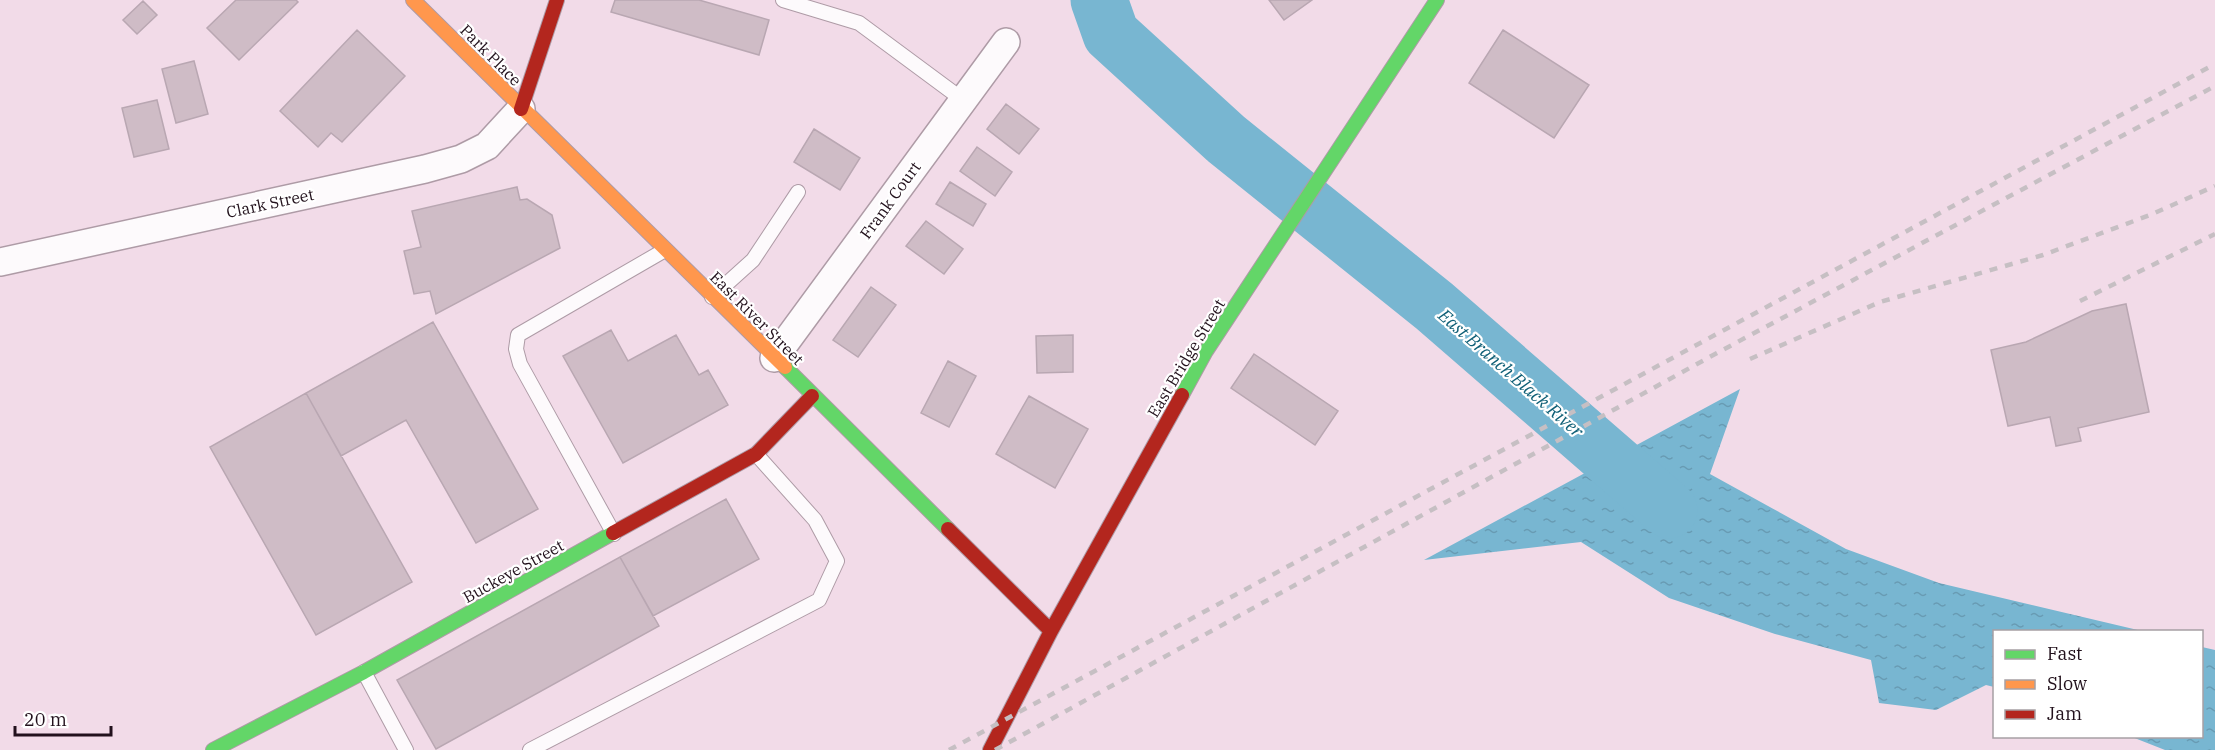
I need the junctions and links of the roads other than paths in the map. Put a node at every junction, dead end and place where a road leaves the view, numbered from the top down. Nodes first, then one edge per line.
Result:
1 (413, 0) edge
2 (557, 0) edge
3 (783, 0) edge
4 (1437, 0) edge
5 (1006, 42) dead end
6 (963, 100) junction
7 (521, 109) junction
8 (798, 192) dead end
9 (665, 250) junction
10 (0, 262) edge
11 (712, 297) junction
12 (774, 358) junction
13 (812, 396) junction
14 (756, 454) junction
15 (614, 534) junction
16 (1051, 631) junction
17 (364, 672) junction
18 (213, 750) edge
19 (406, 750) edge
20 (530, 750) edge
21 (990, 750) edge

1 - 7 street, Park Place
2 - 7 street
3 - 6 lane
4 - 16 street, East Bridge Street
5 - 6 street, Frank Court
6 - 12 street, Frank Court
7 - 9 street, East River Street
7 - 10 street, Clark Street
8 - 11 lane
9 - 11 street, East River Street
9 - 15 lane
11 - 12 street, East River Street
12 - 13 street, East River Street
13 - 14 street, Buckeye Street
13 - 16 street, East River Street
14 - 15 street, Buckeye Street
14 - 20 lane
15 - 17 street, Buckeye Street
16 - 21 street, East Bridge Street
17 - 18 street, Buckeye Street
17 - 19 lane

